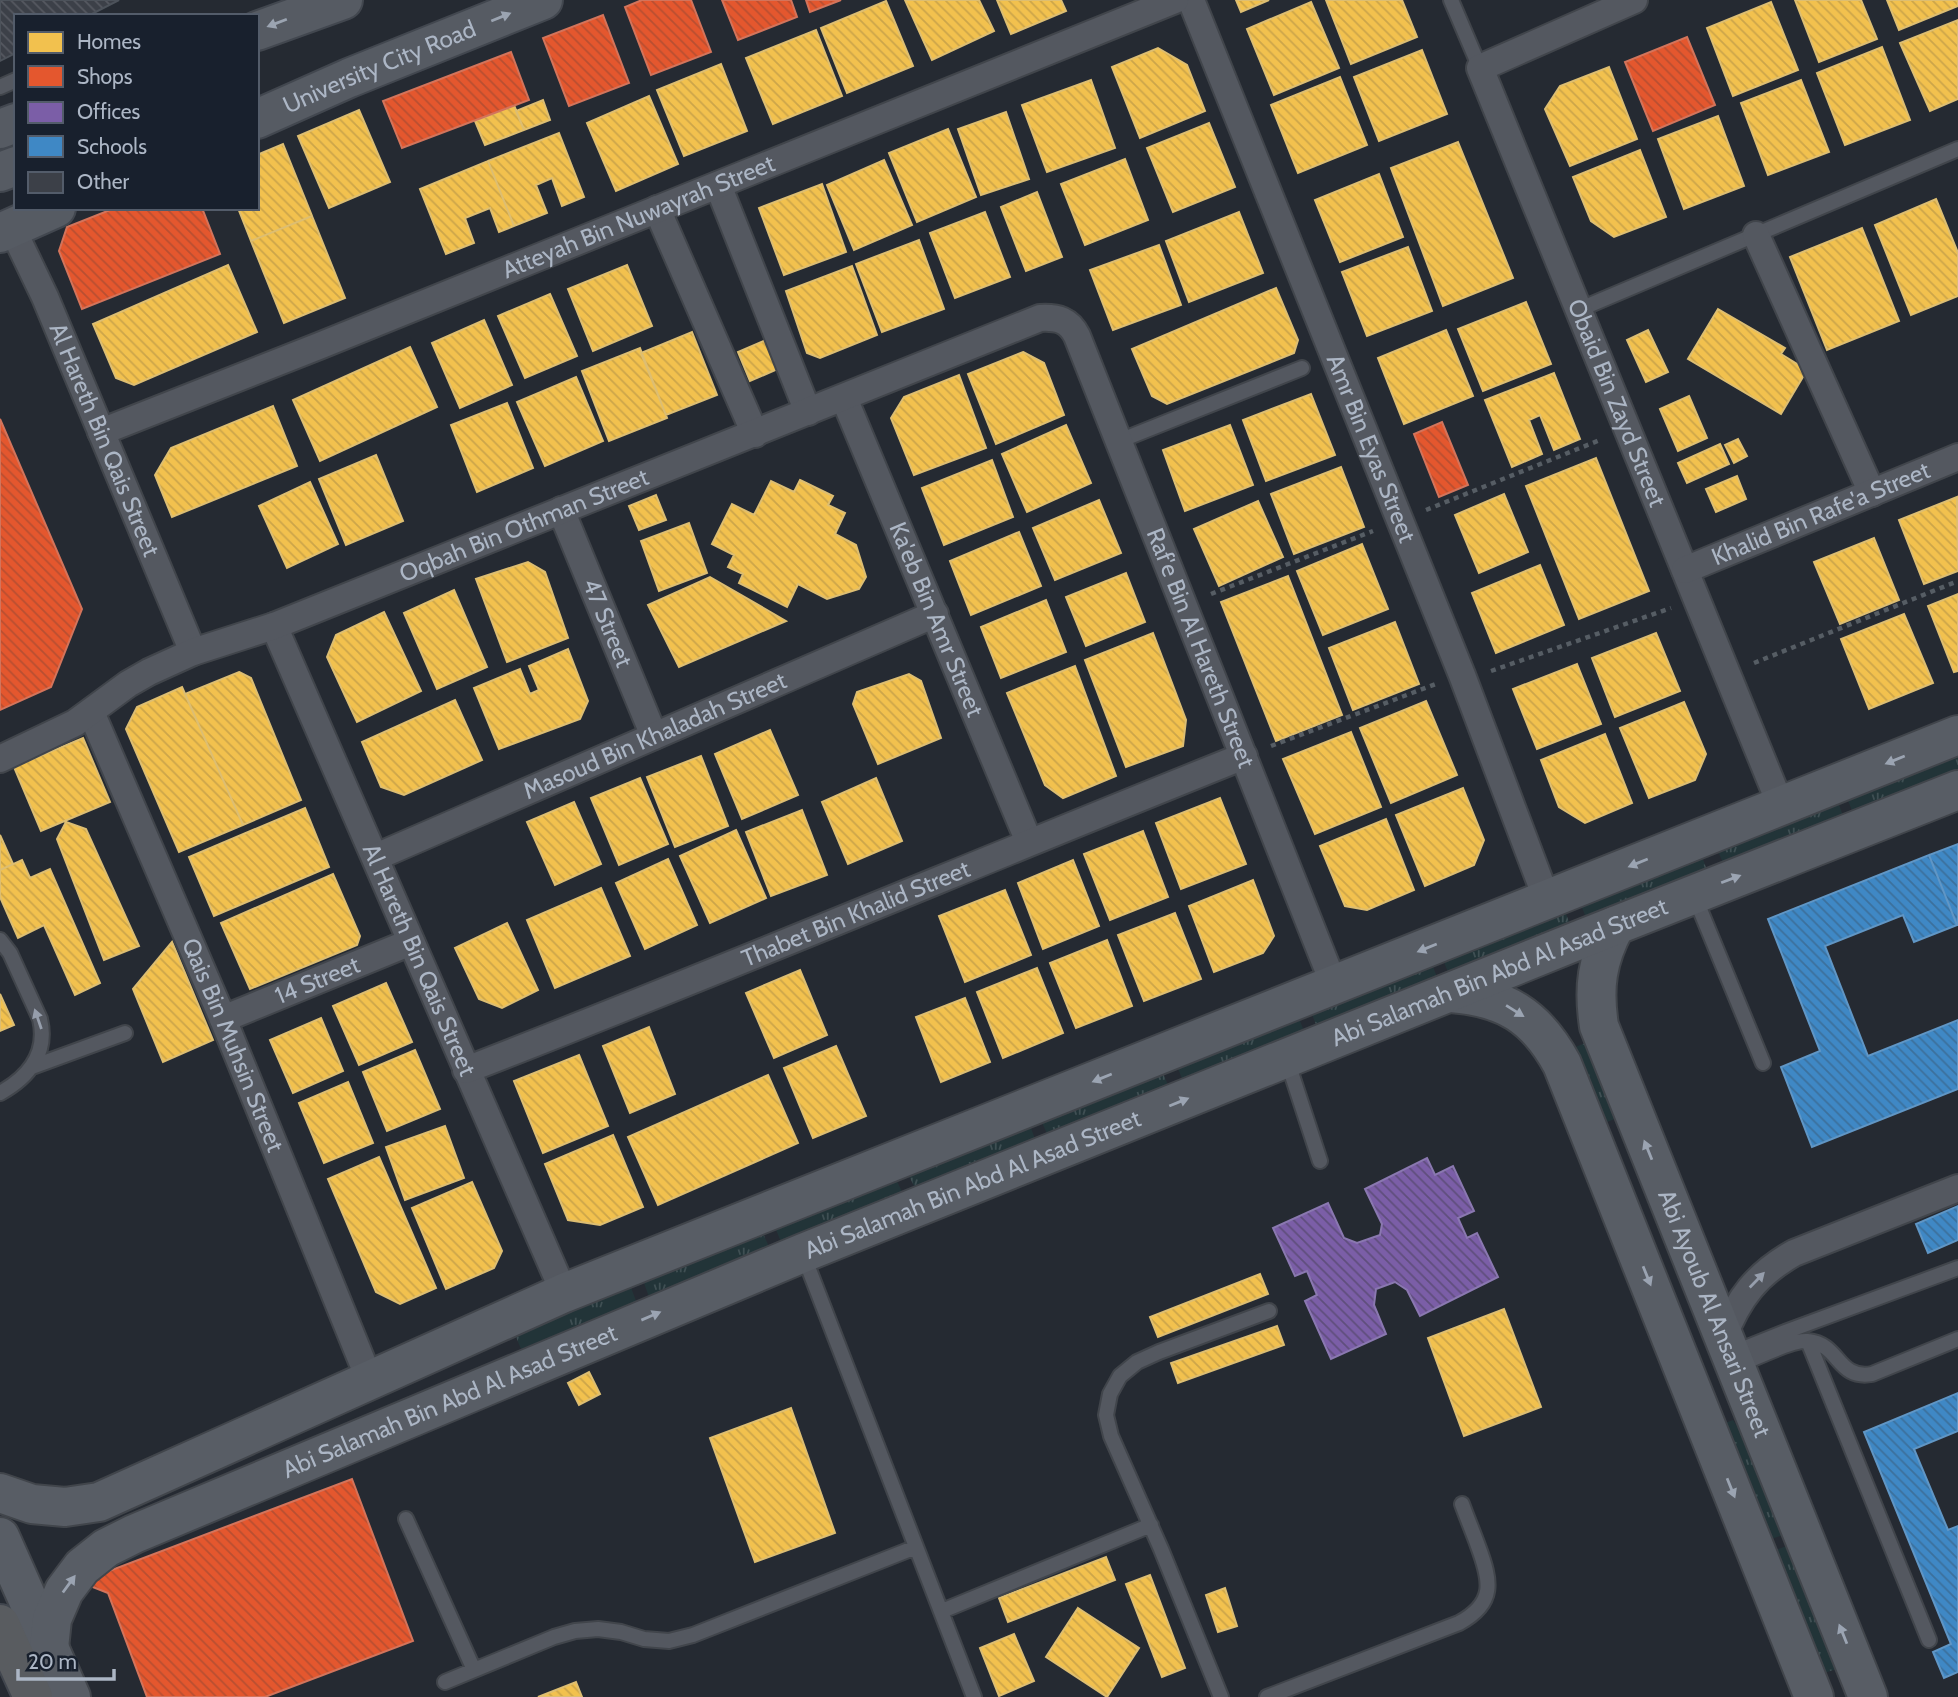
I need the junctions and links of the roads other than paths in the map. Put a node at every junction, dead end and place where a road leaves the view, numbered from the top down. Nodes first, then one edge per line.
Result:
1 (342, 0) edge
2 (543, 0) edge
3 (1175, 0) edge
4 (1191, 0) edge
5 (1451, 0) edge
6 (1634, 0) edge
7 (259, 30) edge
8 (1480, 68) junction
9 (259, 118) edge
10 (1958, 149) edge
11 (718, 185) junction
12 (657, 209) junction
13 (51, 210) edge
14 (6, 230) edge
15 (1756, 234) junction
16 (1578, 310) junction
17 (1059, 318) joint
18 (1302, 368) dead end
19 (844, 398) junction
20 (808, 412) junction
21 (101, 432) junction
22 (755, 434) junction
23 (1119, 441) junction
24 (1958, 457) edge
25 (1872, 493) junction
26 (562, 510) junction
27 (1685, 570) junction
28 (935, 614) junction
29 (274, 626) junction
30 (193, 652) junction
31 (91, 712) junction
32 (1958, 735) edge
33 (654, 736) junction
34 (1244, 756) junction
35 (0, 759) edge
36 (1958, 790) edge
37 (1781, 806) junction
38 (1029, 842) junction
39 (376, 857) junction
40 (1693, 894) junction
41 (1547, 900) junction
42 (1615, 926) junction
43 (0, 940) edge
44 (411, 942) junction
45 (1334, 985) junction
46 (1451, 993) junction
47 (223, 1019) junction
48 (125, 1034) dead end
49 (1287, 1059) junction
50 (1763, 1063) dead end
51 (33, 1067) junction
52 (466, 1070) junction
53 (0, 1093) edge
54 (1320, 1161) dead end
55 (1958, 1188) edge
56 (1633, 1241) junction
57 (803, 1253) junction
58 (1958, 1268) edge
59 (564, 1293) junction
60 (1269, 1311) dead end
61 (1958, 1339) edge
62 (1808, 1340) junction
63 (1732, 1360) junction
64 (370, 1381) junction
65 (320, 1455) junction
66 (0, 1493) edge
67 (1462, 1504) dead end
68 (406, 1519) dead end
69 (1151, 1525) junction
70 (0, 1537) edge
71 (916, 1548) junction
72 (942, 1611) junction
73 (0, 1624) edge
74 (1929, 1640) dead end
75 (49, 1648) junction
76 (474, 1670) junction
77 (445, 1682) dead end
78 (33, 1697) edge
79 (71, 1697) edge
80 (974, 1697) edge
81 (1221, 1697) edge
82 (1267, 1697) edge
83 (1814, 1697) edge
84 (1868, 1697) edge

1 -> 7 main road
9 -> 2 main road, University City Road
3 - 11 street, Atteyah Bin Nuwayrah Street
4 - 41 street, Amr Bin Eyas Street
5 - 8 lane, Obaid Bin Zayd Street
6 - 8 street
8 - 16 street, Obaid Bin Zayd Street
10 - 15 lane
11 - 12 street, Atteyah Bin Nuwayrah Street
11 - 20 street
12 - 21 street, Atteyah Bin Nuwayrah Street
12 - 22 street
13 - 14 main road
14 - 21 street, Al Hareth Bin Qais Street
15 - 16 lane
15 - 25 street
16 - 27 street, Obaid Bin Zayd Street
17 - 19 street, Oqbah Bin Othman Street
17 - 23 street, Raf'e Bin Al Hareth Street
18 - 23 lane
19 - 20 street, Oqbah Bin Othman Street
19 - 28 street, Ka'eb Bin Amr Street
20 - 22 street, Oqbah Bin Othman Street
21 - 30 street, Al Hareth Bin Qais Street
22 - 26 street, Oqbah Bin Othman Street
23 - 34 street, Raf'e Bin Al Hareth Street
24 - 25 street, Khalid Bin Rafe'a Street
25 - 27 street, Khalid Bin Rafe'a Street
26 - 29 street, Oqbah Bin Othman Street
26 - 33 street, 47 Street
27 - 37 street, Obaid Bin Zayd Street
28 - 33 street, Masoud Bin Khaladah Street
28 - 38 street, Ka'eb Bin Amr Street
29 - 30 street, Oqbah Bin Othman Street
29 - 39 street, Al Hareth Bin Qais Street
30 - 31 street, Oqbah Bin Othman Street
31 - 35 street, Oqbah Bin Othman Street
31 - 47 street, Qais Bin Muhsin Street
32 -> 37 street, Abi Salamah Bin Abd Al Asad Street
33 - 39 street, Masoud Bin Khaladah Street
34 - 38 street, Thabet Bin Khalid Street
34 - 45 street, Raf'e Bin Al Hareth Street
40 -> 36 street, Abi Salamah Bin Abd Al Asad Street
37 -> 41 street, Abi Salamah Bin Abd Al Asad Street
38 - 52 street, Thabet Bin Khalid Street
39 - 44 street, Al Hareth Bin Qais Street
40 - 42 street, Abi Salamah Bin Abd Al Asad Street
40 - 50 lane
41 -> 45 street, Abi Salamah Bin Abd Al Asad Street
42 - 46 street, Abi Salamah Bin Abd Al Asad Street
63 -> 42 street, Abi Ayoub Al Ansari Street
51 -> 43 lane
44 - 47 street, 14 Street
44 - 52 street, Al Hareth Bin Qais Street
45 -> 59 street, Abi Salamah Bin Abd Al Asad Street
46 - 49 street, Abi Salamah Bin Abd Al Asad Street
46 -> 56 street, Abi Ayoub Al Ansari Street
47 - 64 street, Qais Bin Muhsin Street
48 - 51 lane
49 - 54 lane
57 -> 49 street, Abi Salamah Bin Abd Al Asad Street
51 - 53 lane
52 - 59 street, Al Hareth Bin Qais Street
63 -> 55 street
56 - 63 street
56 -> 83 street, Abi Ayoub Al Ansari Street
65 -> 57 street, Abi Salamah Bin Abd Al Asad Street
57 - 71 lane
58 - 63 lane
59 - 64 street, Abi Salamah Bin Abd Al Asad Street
60 - 69 lane
61 - 62 lane
62 - 63 lane
62 - 74 lane
84 -> 63 street, Abi Ayoub Al Ansari Street
64 - 65 street
64 - 66 street, Abi Salamah Bin Abd Al Asad Street
75 -> 65 street, Abi Salamah Bin Abd Al Asad Street
67 - 82 lane
68 - 76 lane
69 - 72 lane
69 - 81 lane
70 - 75 street
71 - 72 lane
71 - 76 lane
72 - 80 lane
73 - 78 highway
75 - 79 street
76 - 77 lane

